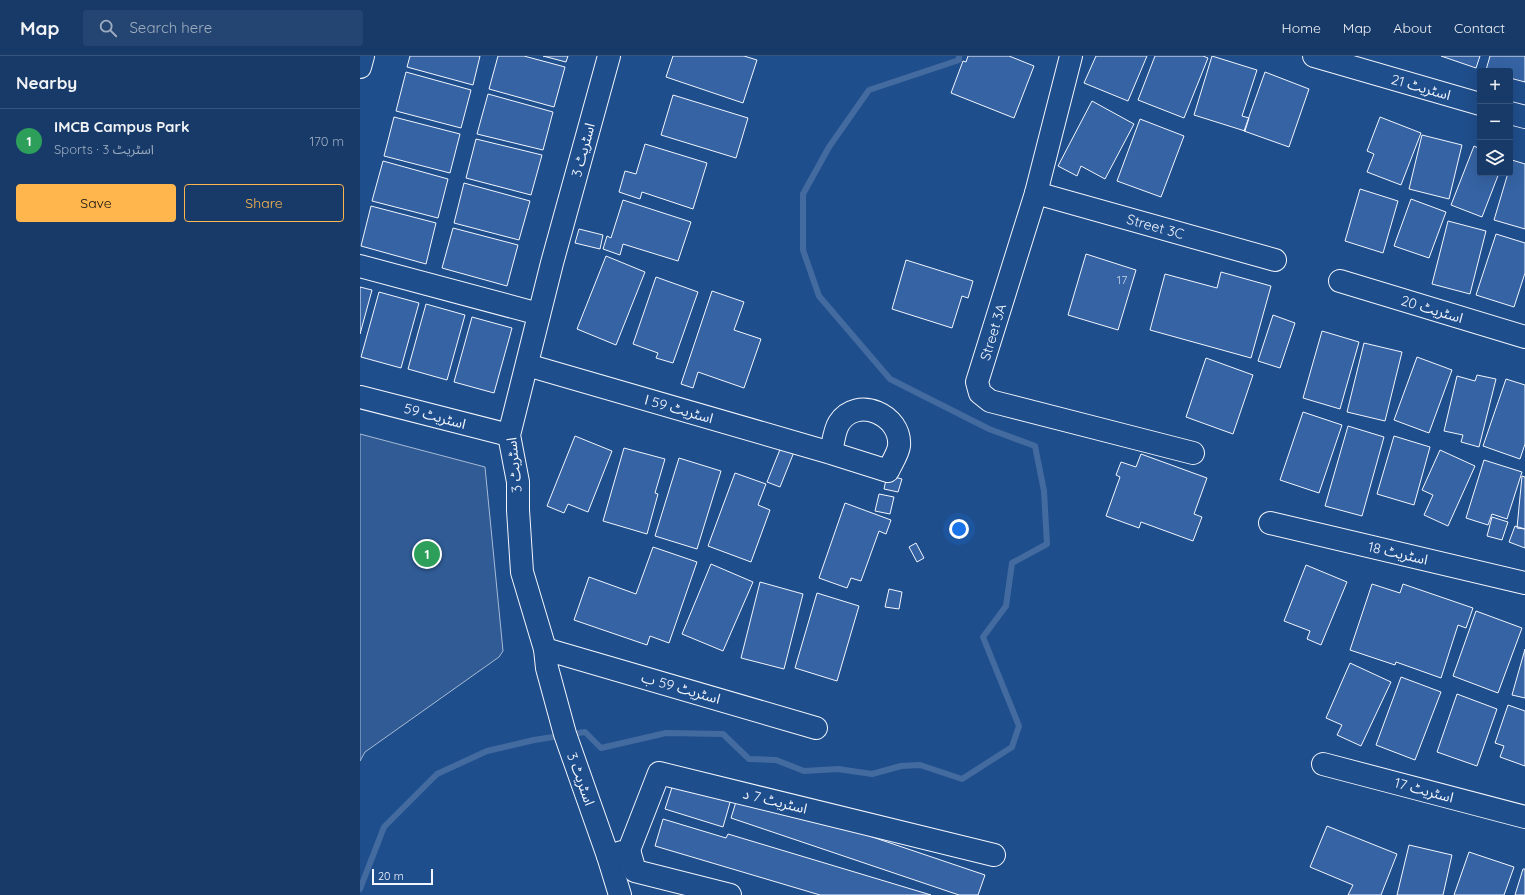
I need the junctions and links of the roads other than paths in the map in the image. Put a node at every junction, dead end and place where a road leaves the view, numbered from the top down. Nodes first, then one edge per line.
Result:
1 (363, 56) edge
2 (609, 56) edge
3 (1071, 56) edge
4 (1314, 56) edge
5 (360, 67) edge
6 (1477, 103) edge
7 (1513, 114) edge
8 (1525, 117) edge
9 (1036, 192) junction
10 (1275, 260) dead end
11 (360, 266) edge
12 (1340, 281) dead end
13 (539, 314) junction
14 (1525, 337) edge
15 (527, 365) junction
16 (360, 397) edge
17 (510, 435) junction
18 (831, 453) dead end
19 (1193, 453) dead end
20 (1270, 523) dead end
21 (1525, 583) edge
22 (545, 649) junction
23 (816, 728) dead end
24 (1323, 764) dead end
25 (1525, 817) edge
26 (629, 850) junction
27 (994, 855) dead end
28 (608, 856) junction
29 (620, 895) edge
30 (730, 895) edge

1 - 5 street
2 - 13 street, اسٹریٹ 3
3 - 9 street, Street 3A
4 - 6 street, اسٹریٹ 21
7 - 8 street
9 - 10 street, Street 3C
9 - 19 street, Street 3A
11 - 13 street
12 - 14 street, اسٹریٹ 20
13 - 15 street, اسٹریٹ 3
15 - 17 street, اسٹریٹ 3
15 - 18 street, اسٹریٹ 59 ا
16 - 17 street, اسٹریٹ 59
17 - 22 street, اسٹریٹ 3
20 - 21 street, اسٹریٹ 18
22 - 23 street, اسٹریٹ 59 ب
22 - 28 street, اسٹریٹ 3
24 - 25 street, اسٹریٹ 17
26 - 27 street, اسٹریٹ 7 د
26 - 28 street
26 - 30 street
28 - 29 street, اسٹریٹ 3

